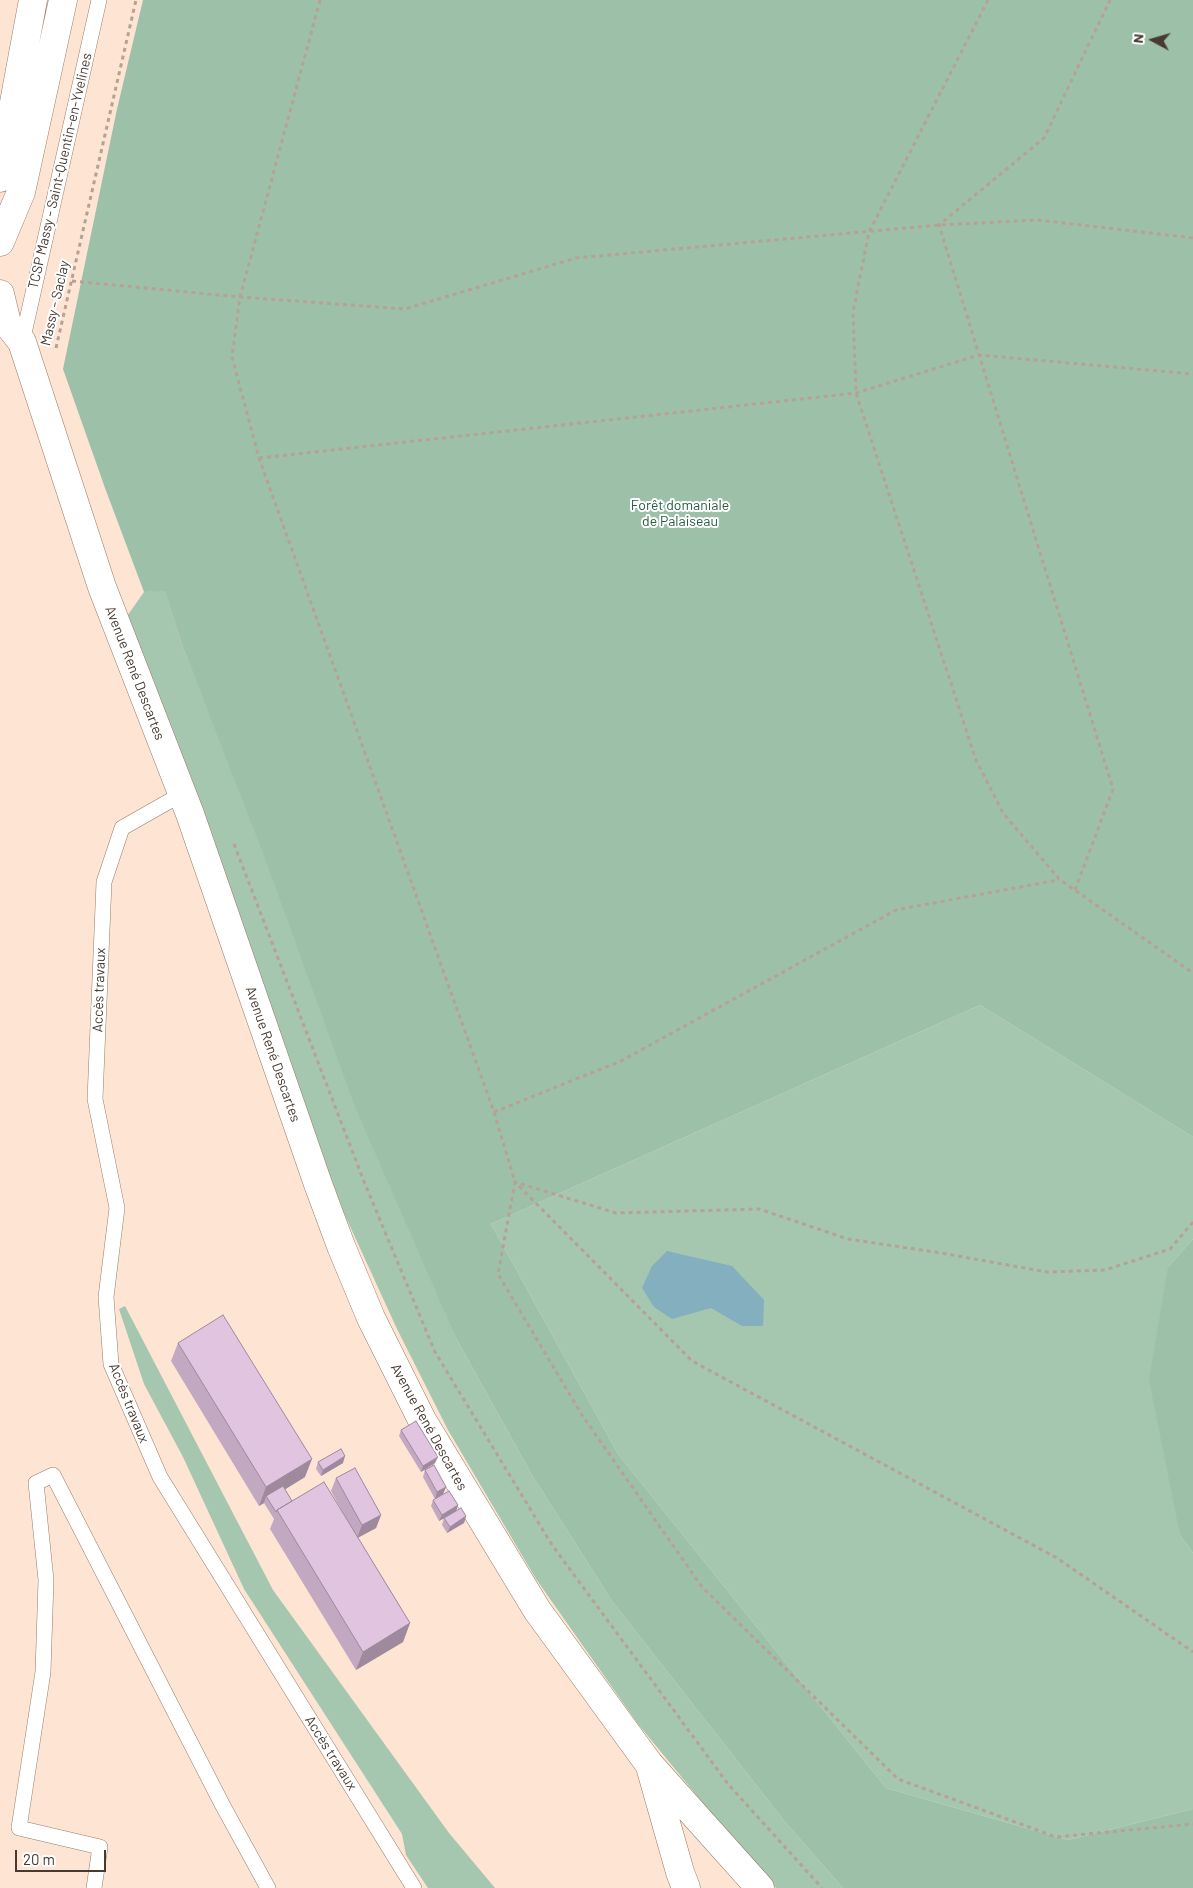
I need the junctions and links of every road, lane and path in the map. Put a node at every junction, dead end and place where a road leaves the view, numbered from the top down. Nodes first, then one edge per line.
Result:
1 (33, 0) edge
2 (63, 0) edge
3 (99, 0) edge
4 (136, 0) edge
5 (320, 0) edge
6 (988, 0) edge
7 (1110, 0) edge
8 (0, 178) edge
9 (939, 225) junction
10 (870, 232) junction
11 (1193, 238) edge
12 (0, 242) edge
13 (72, 281) junction
14 (0, 294) edge
15 (240, 297) junction
16 (22, 342) junction
17 (979, 355) junction
18 (54, 356) dead end
19 (1193, 374) edge
20 (856, 393) junction
21 (259, 458) junction
22 (182, 794) junction
23 (233, 840) dead end
24 (1059, 880) junction
25 (1074, 890) junction
26 (1193, 973) edge
27 (494, 1112) junction
28 (515, 1182) junction
29 (1193, 1222) edge
30 (1193, 1652) edge
31 (649, 1764) junction
32 (1193, 1824) edge
33 (94, 1888) edge
34 (268, 1888) edge
35 (414, 1888) edge
36 (686, 1888) edge
37 (760, 1888) edge
38 (822, 1888) edge

1 - 8 street
2 - 12 street
3 - 16 lane, TCSP Massy - Saint-Quentin-en-Yvelines
4 - 13 path, Massy - Saclay
5 - 15 path
6 - 10 path
7 - 9 path
9 - 10 path
9 - 11 path
9 - 17 path
10 - 15 path
10 - 20 path
13 - 15 path
13 - 18 path, Massy - Saclay
14 - 16 street, Avenue René Descartes
15 - 21 path
16 - 22 street, Avenue René Descartes
17 - 19 path
17 - 20 path
17 - 25 path
20 - 21 path
20 - 24 path
21 - 27 path
22 - 31 street, Avenue René Descartes
22 - 35 lane, Accès travaux
23 - 38 path
24 - 25 path
24 - 27 path
25 - 26 path
27 - 28 path
28 - 29 path
28 - 30 path
28 - 32 path
31 - 36 street, Avenue René Descartes
31 - 37 street, Avenue René Descartes
33 - 34 lane

